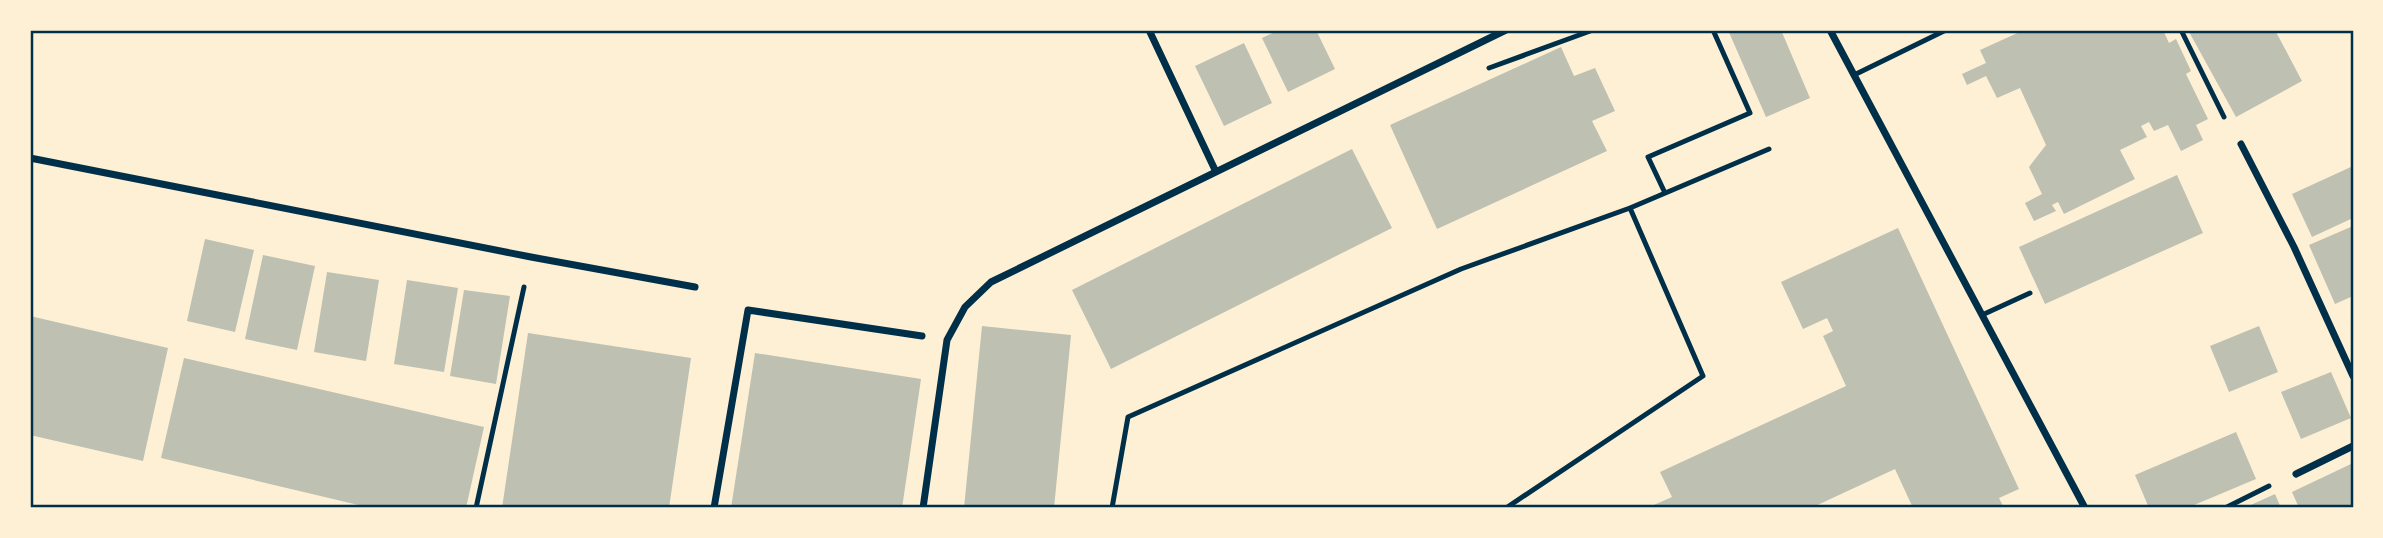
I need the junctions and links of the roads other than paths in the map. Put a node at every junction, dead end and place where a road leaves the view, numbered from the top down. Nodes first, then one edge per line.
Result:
1 (1149, 30) edge
2 (1506, 30) edge
3 (1593, 30) edge
4 (1713, 30) edge
5 (1830, 30) edge
6 (1946, 30) edge
7 (2181, 30) edge
8 (1489, 68) dead end
9 (1854, 75) junction
10 (2224, 117) dead end
11 (2241, 144) dead end
12 (1769, 149) dead end
13 (30, 158) edge
14 (1216, 172) junction
15 (1665, 193) junction
16 (1630, 208) junction
17 (695, 286) dead end
18 (524, 287) dead end
19 (2030, 293) dead end
20 (1982, 315) junction
21 (922, 336) dead end
22 (2353, 376) edge
23 (2353, 446) edge
24 (2296, 474) dead end
25 (2269, 486) dead end
26 (476, 508) edge
27 (714, 508) edge
28 (923, 508) edge
29 (1112, 508) edge
30 (1506, 508) edge
31 (2085, 508) edge
32 (2225, 508) edge

1 - 14 street
2 - 14 street
3 - 8 lane
4 - 15 lane
5 - 9 street
6 - 9 lane
7 - 10 lane
9 - 20 street
11 - 22 street
12 - 15 lane
13 - 17 street
14 - 28 street
15 - 16 lane
16 - 29 lane
16 - 30 lane
18 - 26 lane
19 - 20 lane
20 - 31 street
21 - 27 street
23 - 24 street
25 - 32 lane

